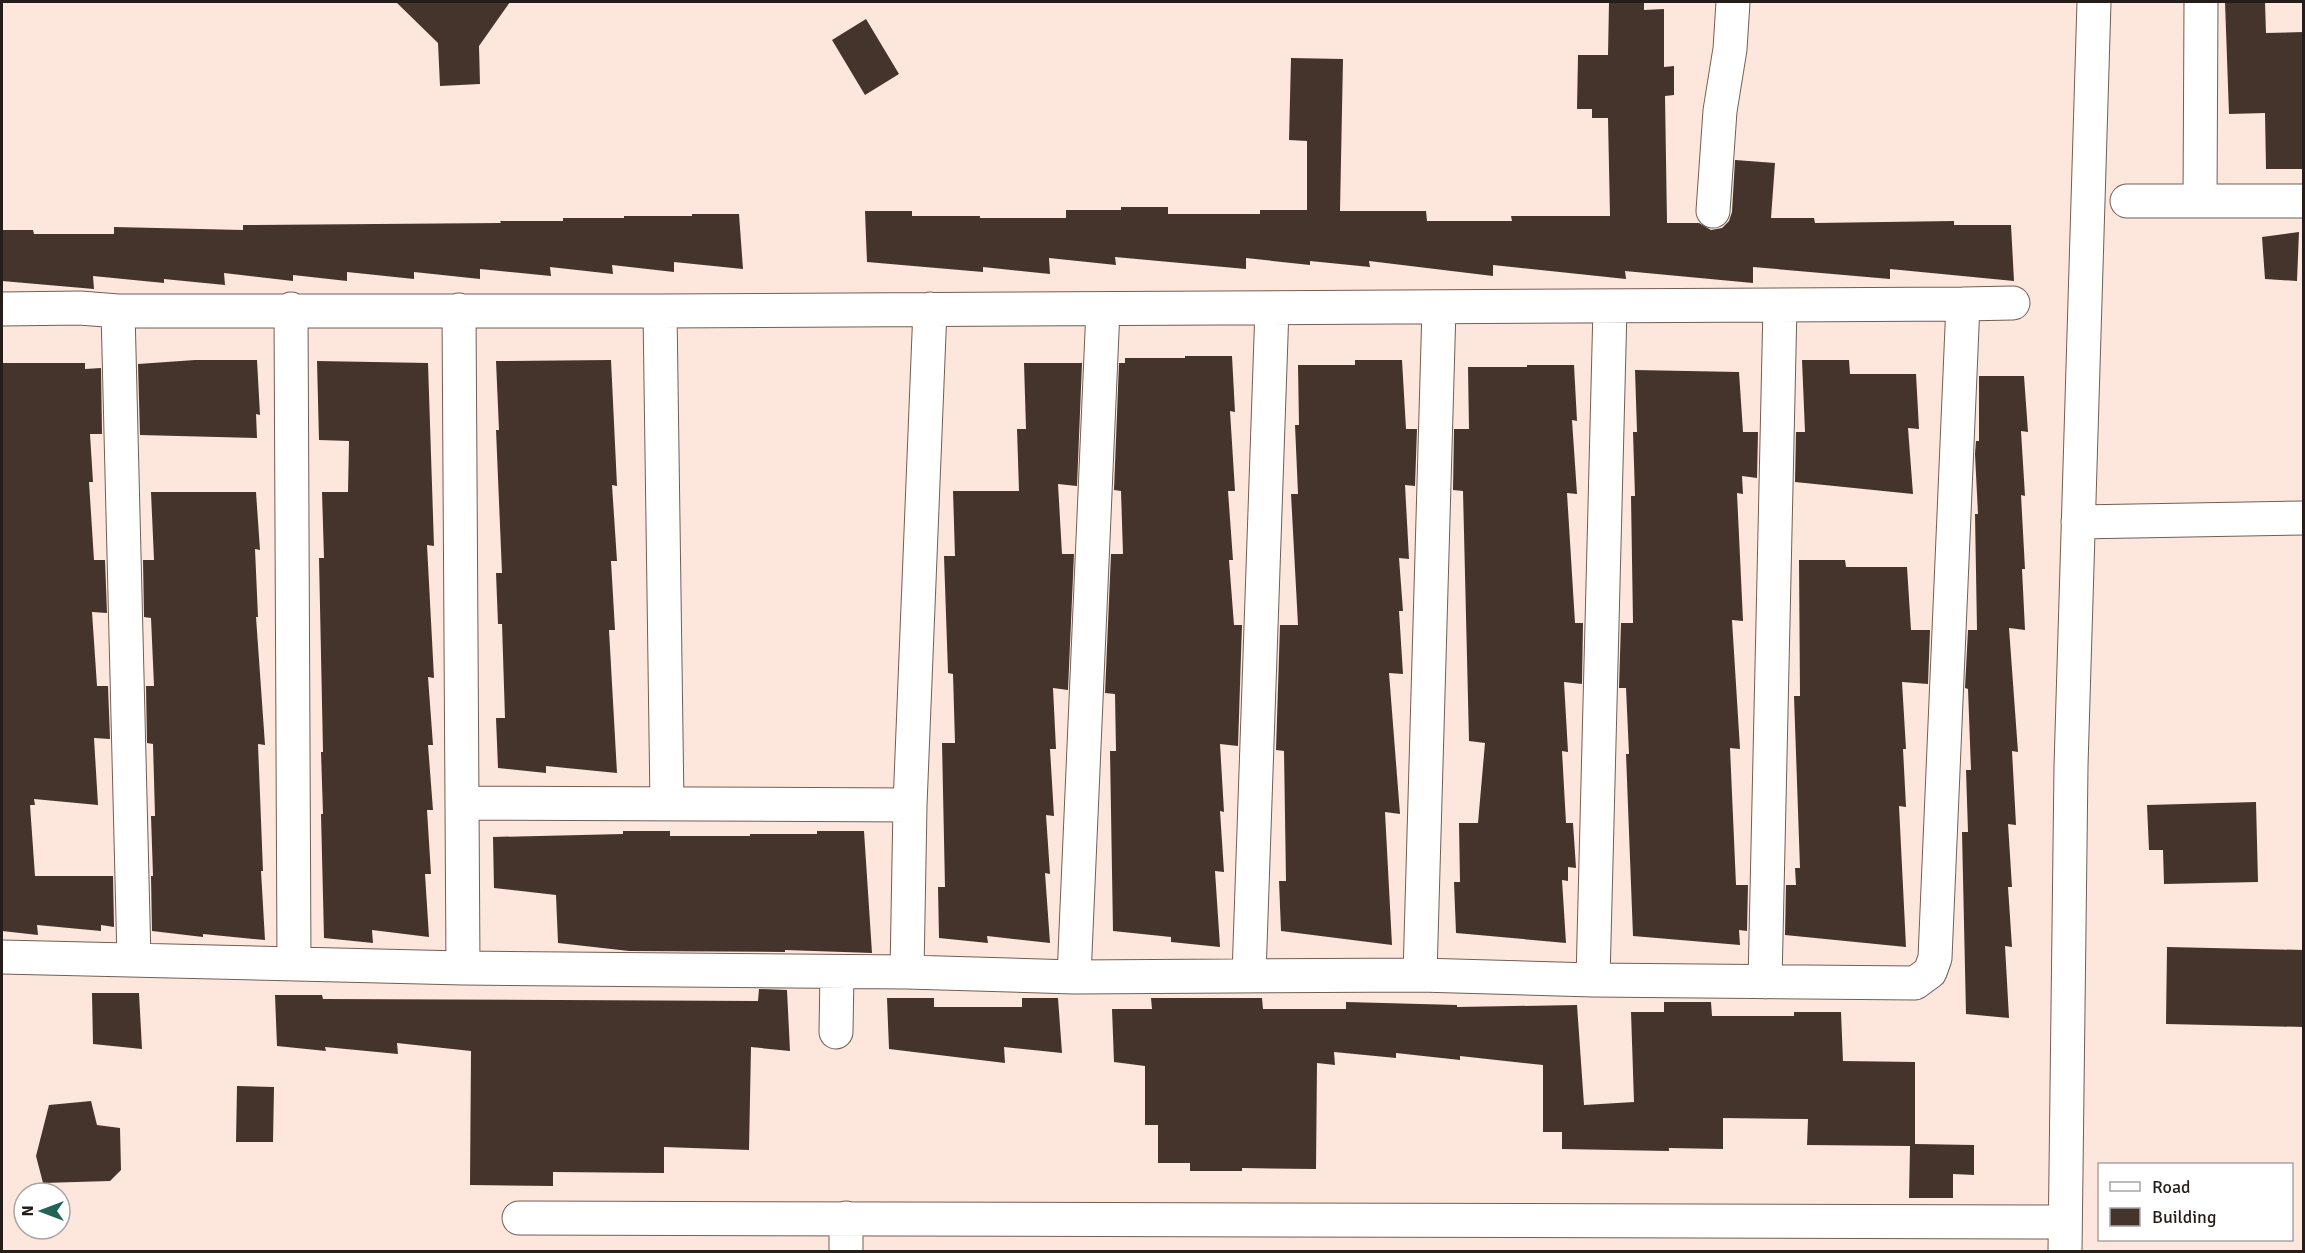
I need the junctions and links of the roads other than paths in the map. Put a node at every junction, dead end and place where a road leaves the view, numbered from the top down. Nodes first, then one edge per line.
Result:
1 (1733, 2) edge
2 (2094, 2) edge
3 (2201, 2) edge
4 (2127, 201) dead end
5 (2200, 201) junction
6 (2304, 201) edge
7 (1713, 211) dead end
8 (2013, 303) dead end
9 (1963, 304) junction
10 (1780, 306) junction
11 (1272, 308) junction
12 (1439, 308) junction
13 (1610, 308) junction
14 (2, 309) edge
15 (291, 309) junction
16 (930, 309) junction
17 (1102, 309) junction
18 (459, 310) junction
19 (118, 311) junction
20 (660, 311) junction
21 (2304, 518) edge
22 (2078, 522) junction
23 (462, 803) junction
24 (667, 804) junction
25 (910, 805) junction
26 (2, 957) edge
27 (134, 960) junction
28 (294, 964) junction
29 (463, 968) junction
30 (907, 972) junction
31 (837, 973) junction
32 (1249, 975) junction
33 (1420, 975) junction
34 (1074, 977) junction
35 (1593, 980) junction
36 (1765, 982) junction
37 (836, 1032) dead end
38 (519, 1218) dead end
39 (846, 1218) junction
40 (2065, 1237) edge
41 (846, 1251) edge

1 - 7 street
2 - 22 street
3 - 5 street
4 - 5 street
5 - 6 street
8 - 9 street
9 - 10 street
9 - 36 street
10 - 13 street
10 - 36 street
11 - 12 street
11 - 17 street
11 - 32 street
12 - 13 street
12 - 33 street
13 - 35 street
14 - 19 street
15 - 18 street
15 - 19 street
15 - 28 street
16 - 17 street
16 - 20 street
16 - 25 street
17 - 34 street
18 - 20 street
18 - 23 street
19 - 27 street
20 - 24 street
21 - 22 street
22 - 40 street
23 - 24 street
23 - 29 street
24 - 25 street
25 - 30 street
26 - 27 street
27 - 28 street
28 - 29 street
29 - 31 street
30 - 31 street
30 - 34 street
31 - 37 street
32 - 33 street
32 - 34 street
33 - 35 street
35 - 36 street
38 - 39 street
39 - 40 street
39 - 41 street

